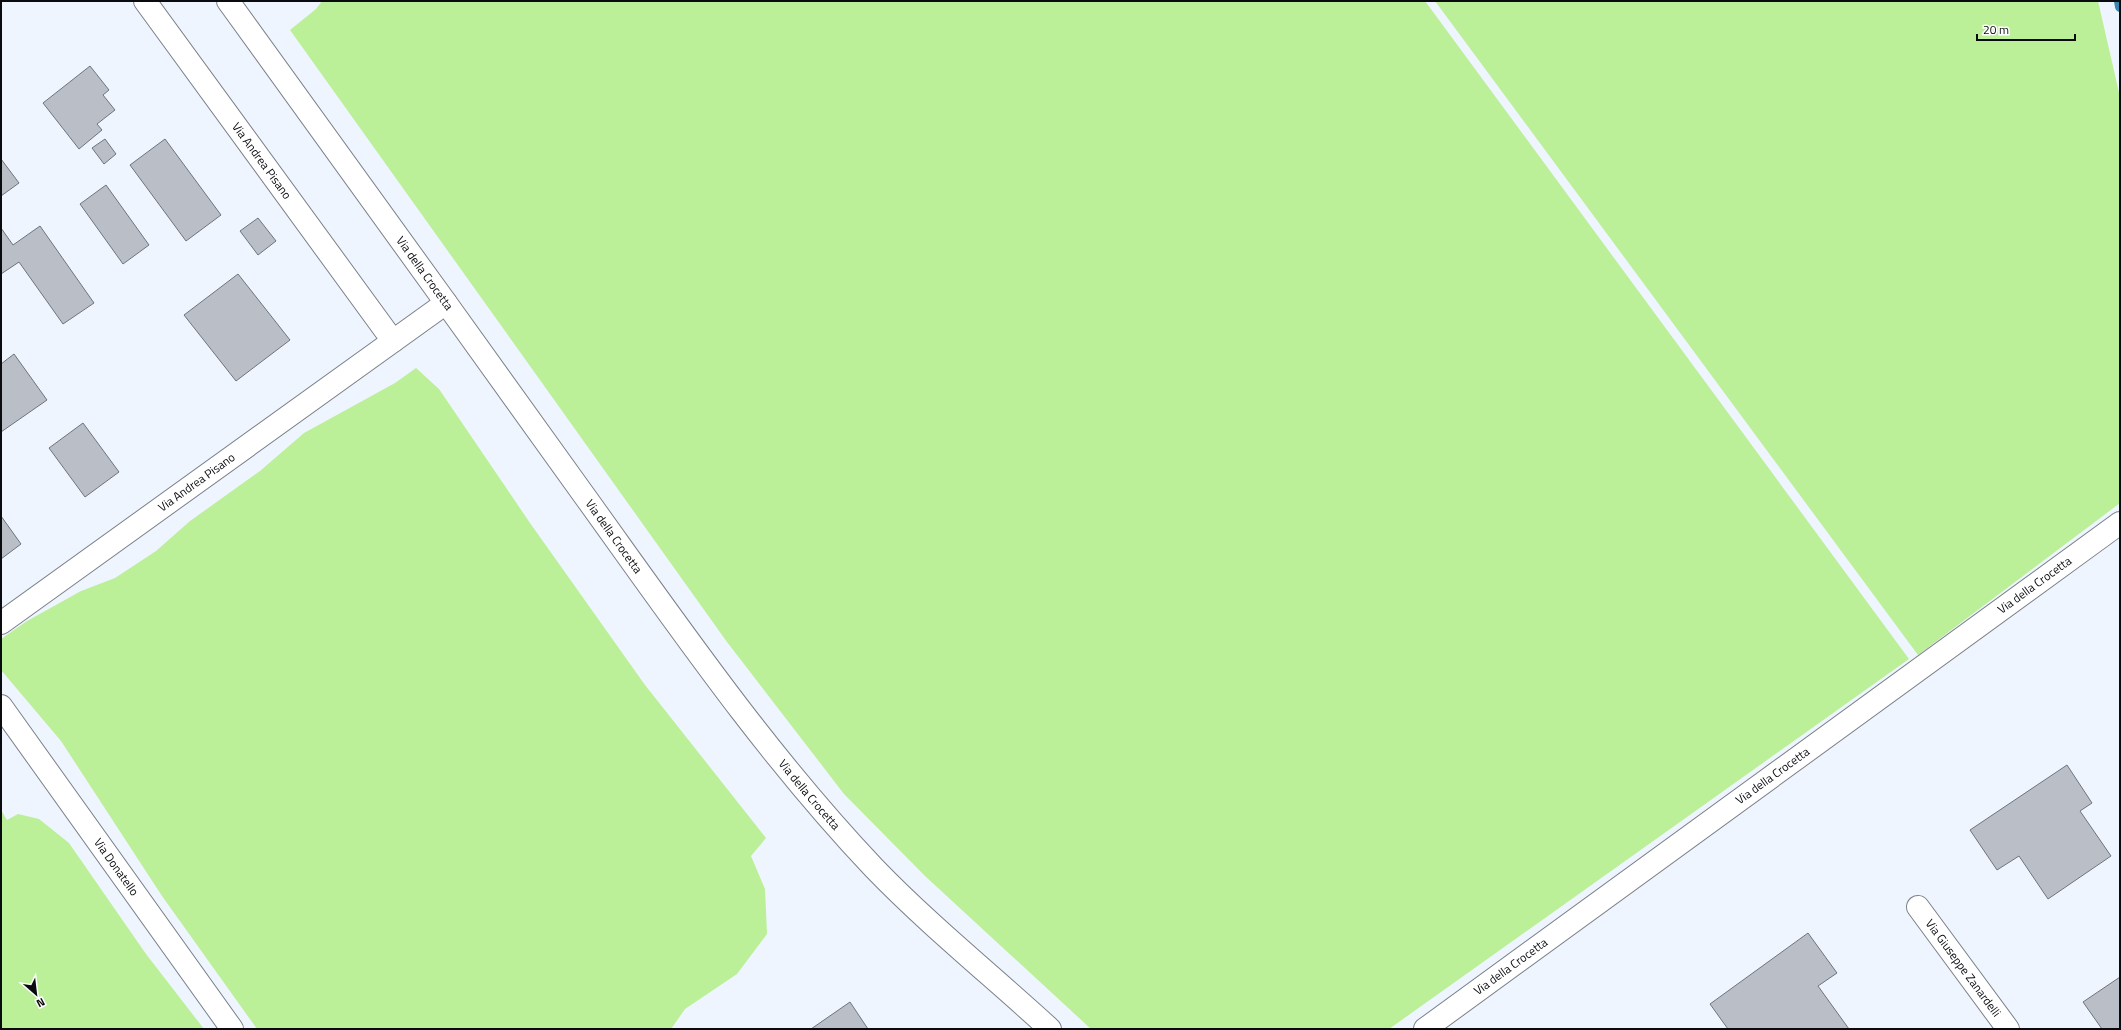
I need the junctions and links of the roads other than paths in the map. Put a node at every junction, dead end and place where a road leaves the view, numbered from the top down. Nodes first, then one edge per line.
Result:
1 (145, 1) edge
2 (228, 1) edge
3 (446, 303) junction
4 (393, 341) junction
5 (2120, 523) edge
6 (1, 623) edge
7 (1, 706) edge
8 (1918, 907) dead end
9 (232, 1029) edge
10 (1050, 1029) edge
11 (1425, 1029) edge
12 (2008, 1029) edge

1 - 4 street, Via Andrea Pisano
2 - 3 street, Via della Crocetta
3 - 4 street, Via Andrea Pisano
3 - 10 street, Via della Crocetta
4 - 6 street, Via Andrea Pisano
5 - 11 street, Via della Crocetta
7 - 9 street, Via Donatello
8 - 12 street, Via Giuseppe Zanardelli

